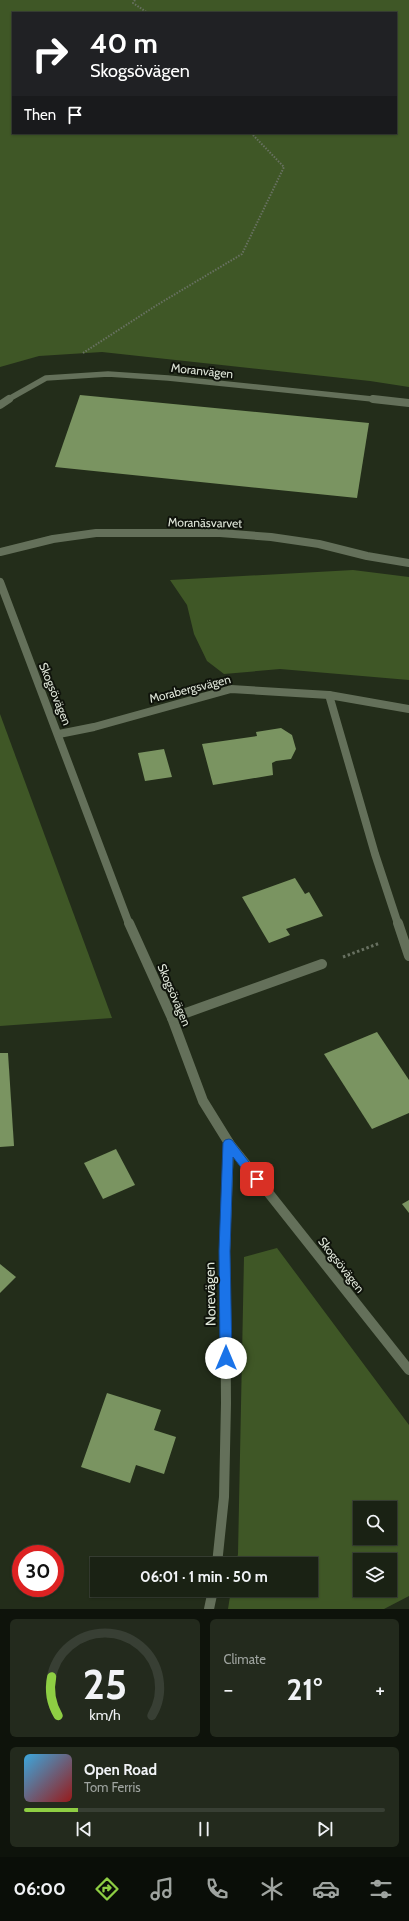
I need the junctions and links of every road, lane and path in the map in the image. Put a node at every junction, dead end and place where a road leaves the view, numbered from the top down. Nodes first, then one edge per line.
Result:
1 (135, 0) edge
2 (146, 12) edge
3 (252, 134) edge
4 (79, 356) dead end
5 (409, 403) edge
6 (0, 406) edge
7 (0, 552) edge
8 (409, 563) edge
9 (0, 582) edge
10 (330, 695) junction
11 (409, 709) edge
12 (59, 734) junction
13 (401, 935) junction
14 (409, 956) edge
15 (322, 964) joint
16 (172, 1018) junction
17 (229, 1143) junction
18 (409, 1370) edge
19 (218, 1557) edge
20 (212, 1597) edge
21 (209, 1609) edge

1 - 2 path
3 - 4 path
5 - 6 street, Moranvägen
7 - 8 street, Moranäsvarvet
9 - 12 street, Skogsövägen
10 - 11 street, Morabergsvägen
10 - 12 street, Morabergsvägen
10 - 13 street
12 - 16 street, Skogsövägen
13 - 14 street
13 - 15 path
15 - 16 street
16 - 17 street, Skogsövägen
17 - 18 street, Skogsövägen
17 - 19 street, Norevägen
20 - 21 street

